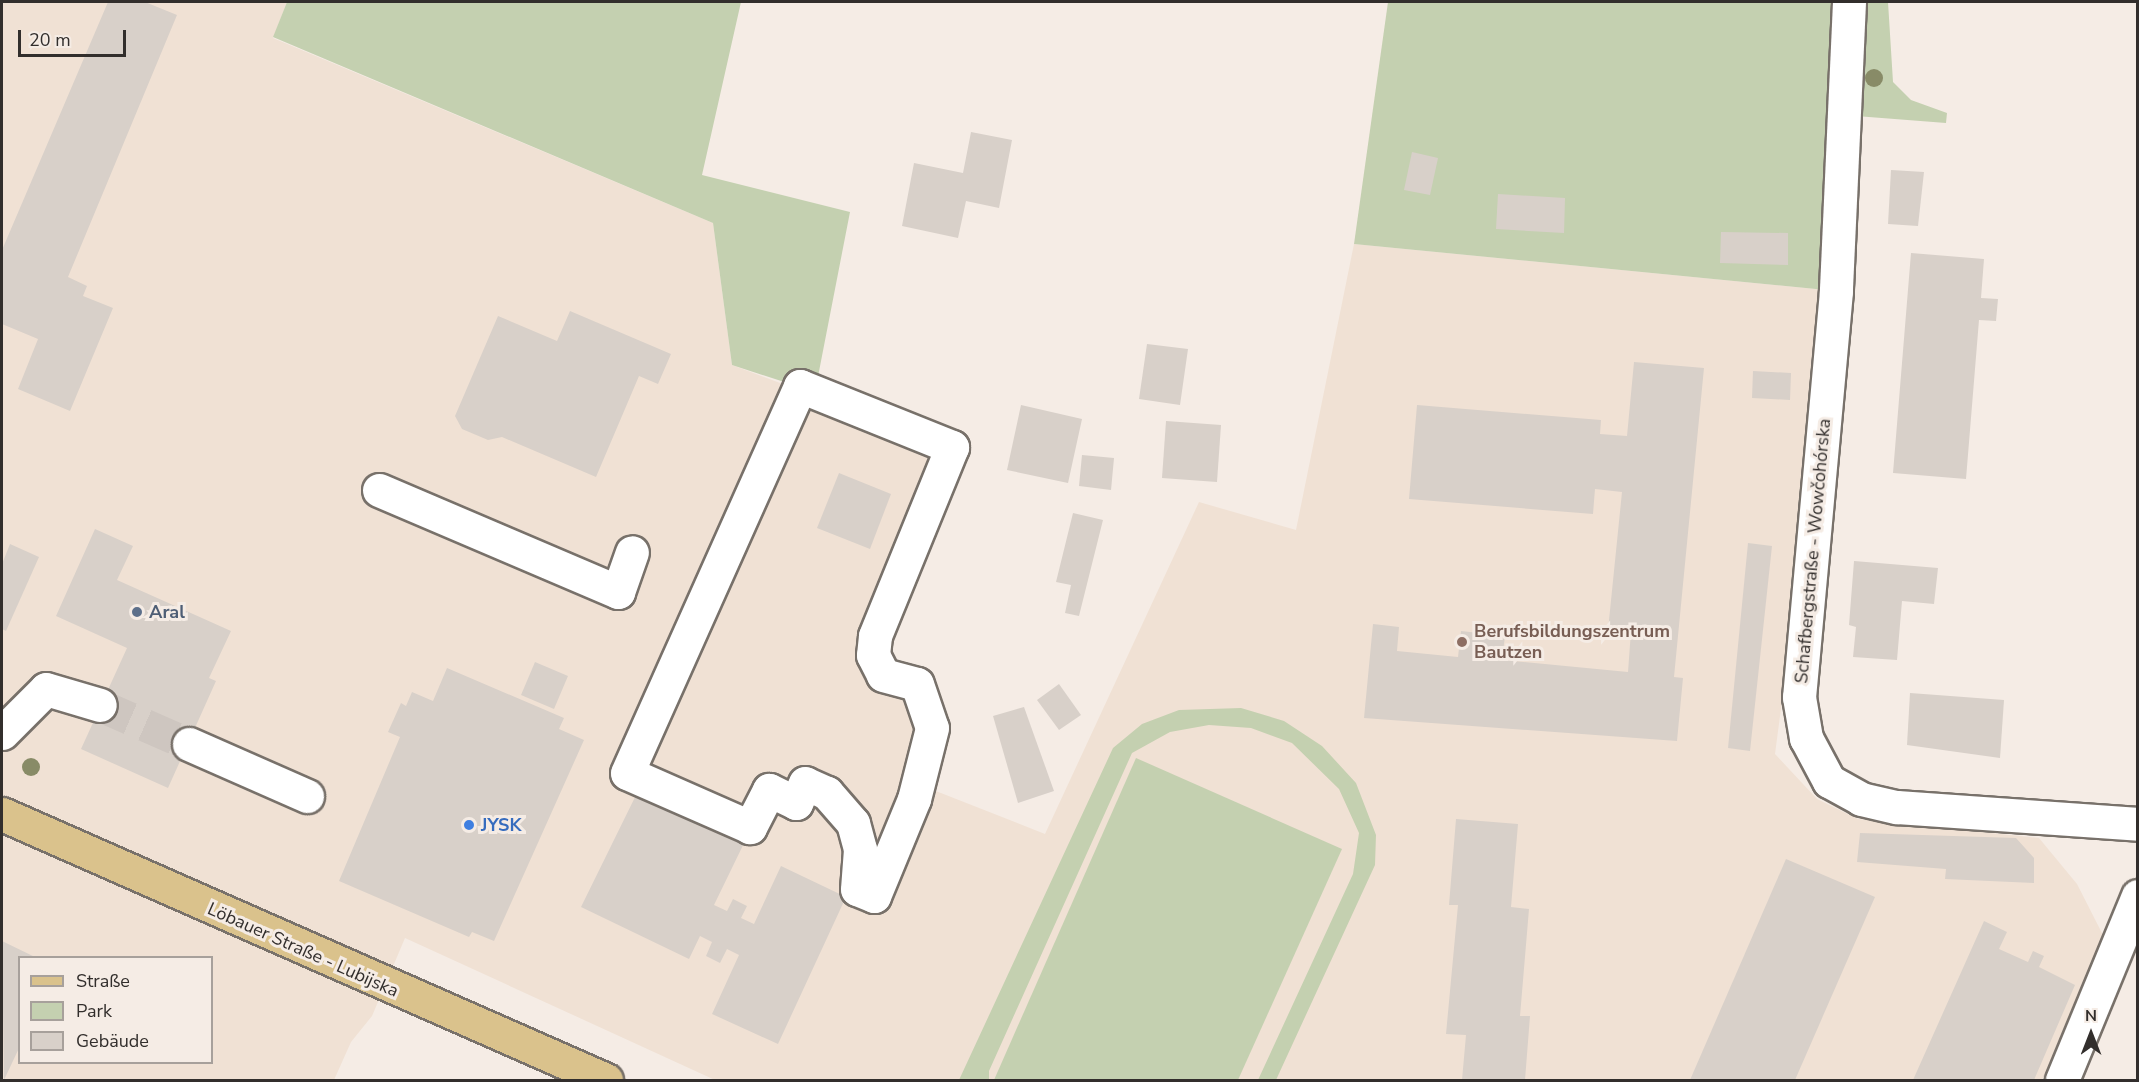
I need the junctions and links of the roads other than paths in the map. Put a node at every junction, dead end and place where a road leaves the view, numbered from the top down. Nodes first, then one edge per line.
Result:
1 (1849, 2) edge
2 (379, 490) dead end
3 (632, 552) dead end
4 (100, 705) tunnel mouth
5 (2, 733) edge
6 (189, 744) tunnel mouth
7 (627, 773) joint
8 (307, 796) dead end
9 (2, 814) edge
10 (2138, 824) edge
11 (2138, 897) edge
12 (606, 1080) edge
13 (2062, 1080) edge

1 - 10 street, Schafbergstraße - Wowčohórska
2 - 3 street
4 - 5 street
6 - 8 street
7 - 7 street
9 - 12 main road, Löbauer Straße - Lubijska
11 - 13 street

